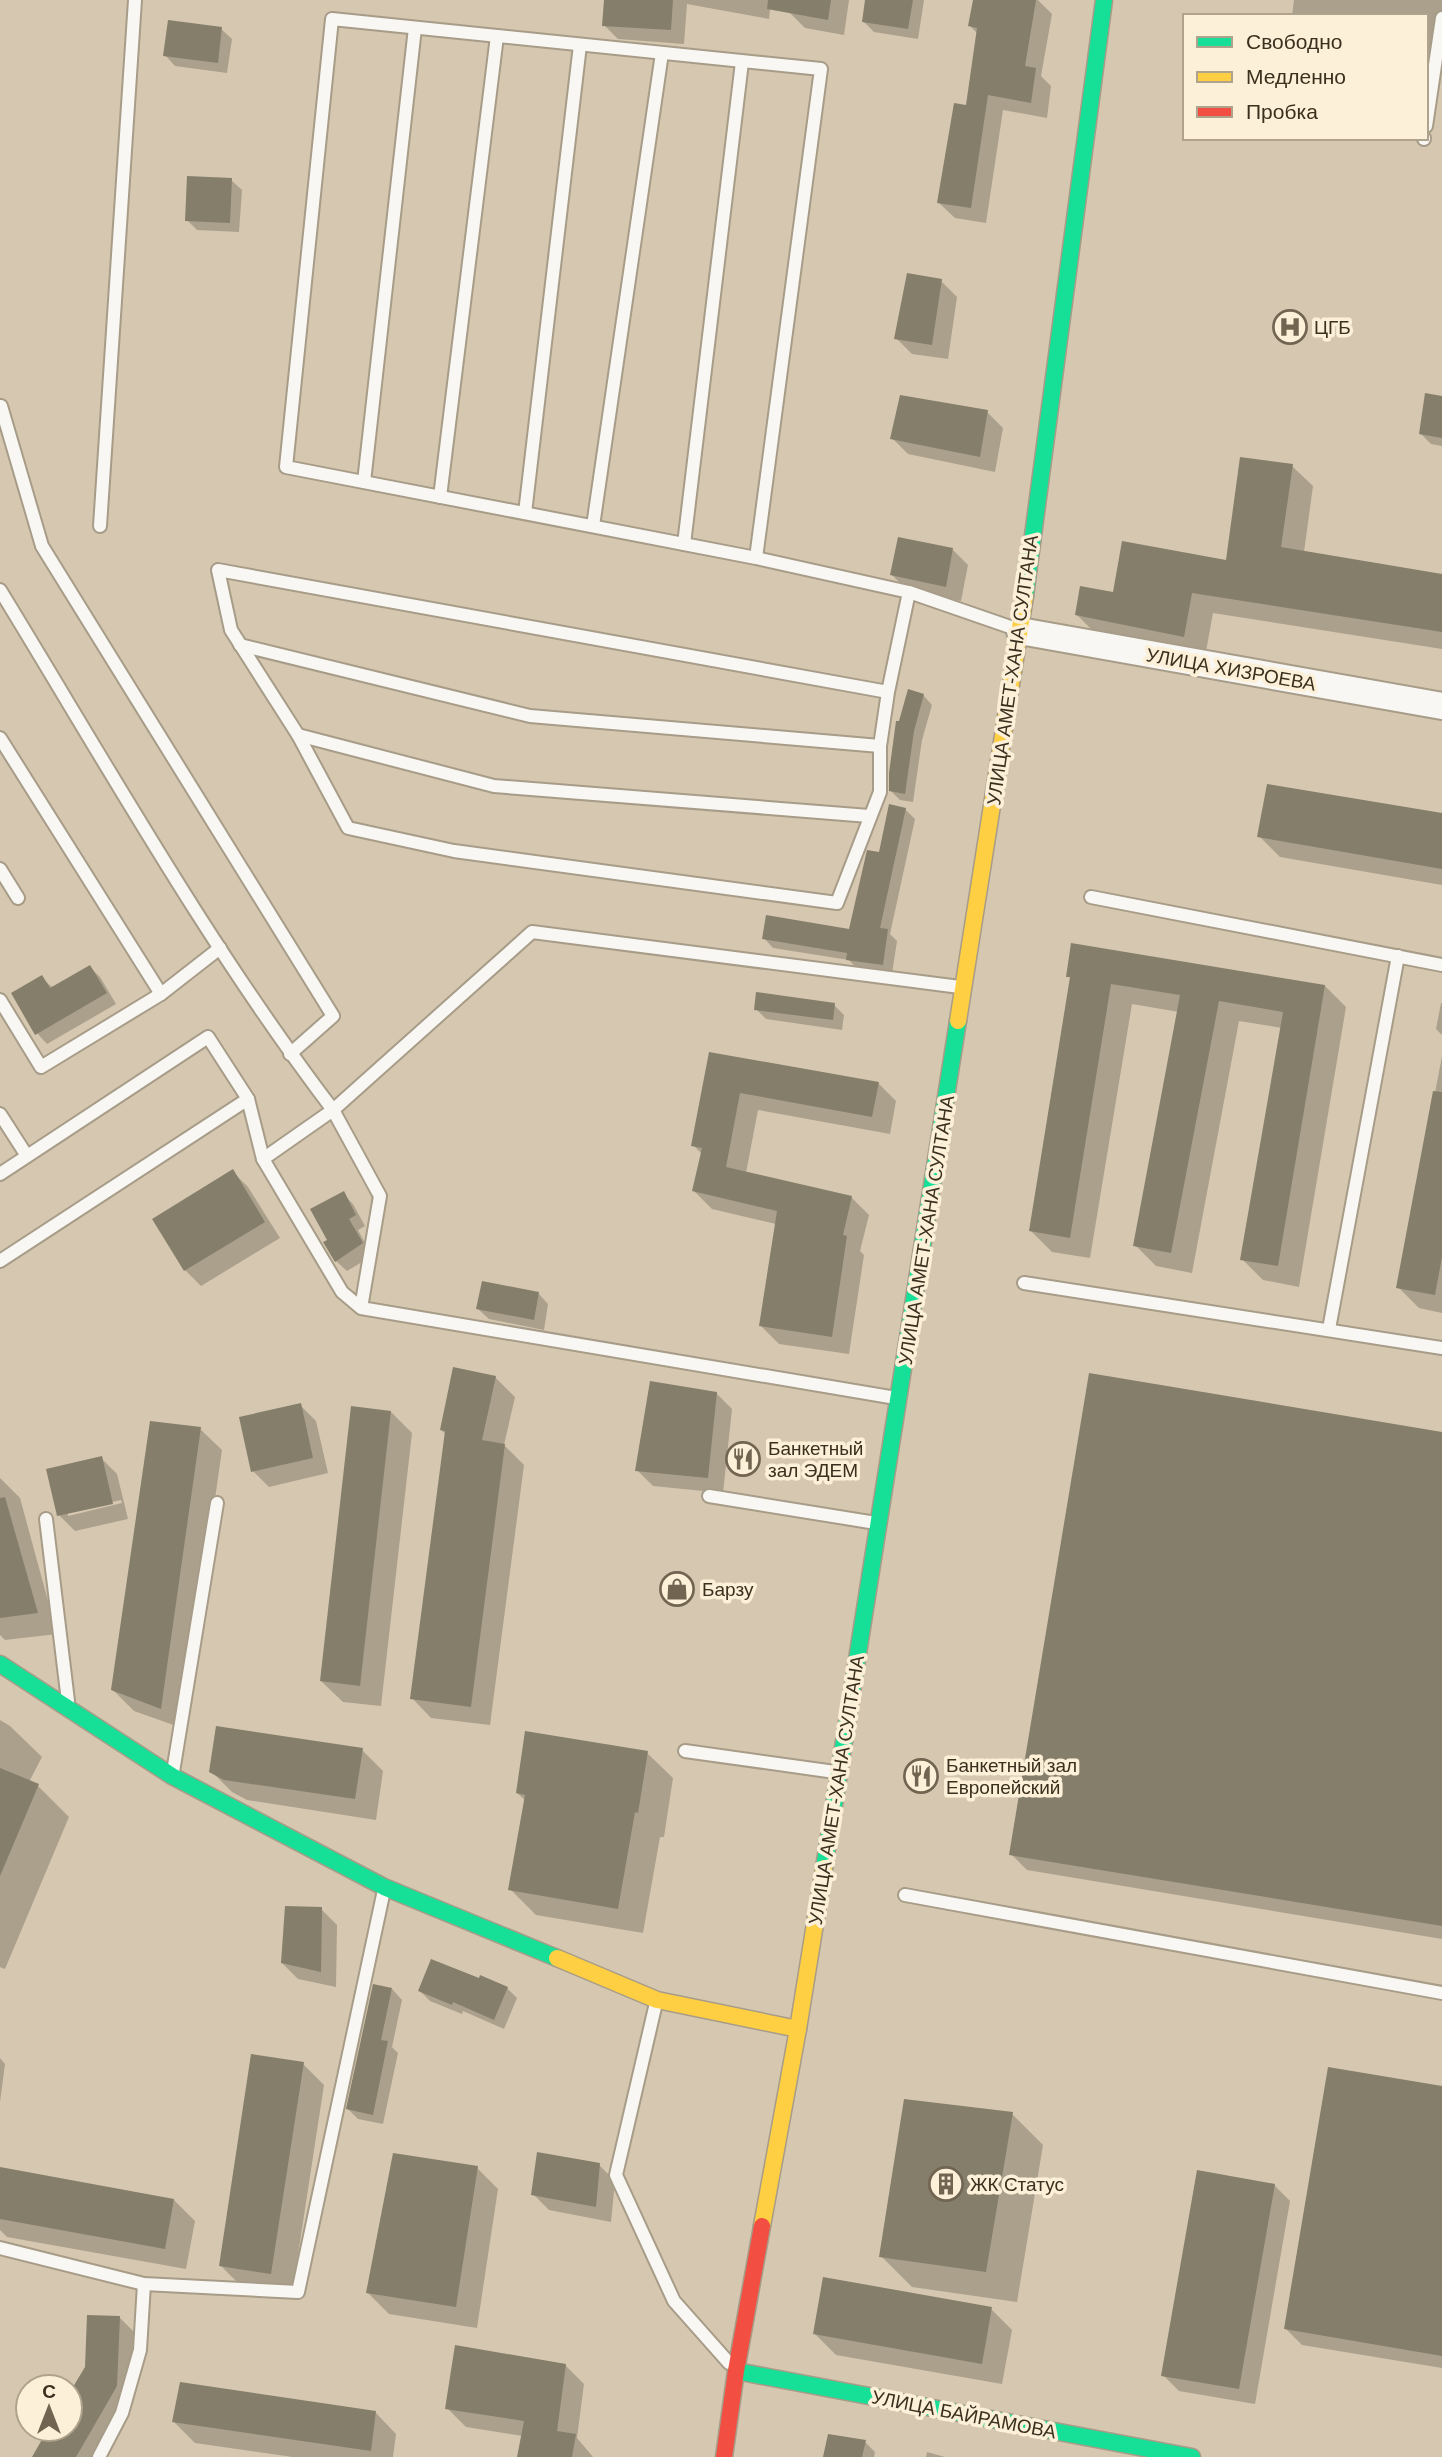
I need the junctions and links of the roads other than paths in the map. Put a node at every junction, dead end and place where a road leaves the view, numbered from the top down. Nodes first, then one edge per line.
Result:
1 (135, 0) edge
2 (1104, 0) edge
3 (1442, 18) edge
4 (415, 28) junction
5 (497, 36) junction
6 (580, 45) junction
7 (662, 53) junction
8 (742, 61) junction
9 (1428, 112) edge
10 (1, 407) edge
11 (364, 482) junction
12 (440, 497) junction
13 (525, 513) junction
14 (100, 526) dead end
15 (593, 526) junction
16 (684, 544) junction
17 (756, 558) junction
18 (0, 590) edge
19 (909, 592) junction
20 (1020, 631) junction
21 (240, 645) junction
22 (888, 692) junction
23 (1442, 706) edge
24 (298, 735) junction
25 (0, 738) edge
26 (880, 746) junction
27 (869, 816) junction
28 (0, 869) edge
29 (1091, 897) dead end
30 (18, 898) dead end
31 (220, 948) junction
32 (1398, 956) junction
33 (1442, 965) edge
34 (964, 988) junction
35 (161, 994) junction
36 (0, 1000) edge
37 (290, 1054) junction
38 (248, 1099) junction
39 (333, 1110) junction
40 (0, 1114) edge
41 (27, 1156) junction
42 (263, 1159) junction
43 (0, 1174) edge
44 (0, 1261) edge
45 (1024, 1283) dead end
46 (361, 1308) junction
47 (1329, 1329) junction
48 (1442, 1348) edge
49 (900, 1398) junction
50 (709, 1496) dead end
51 (217, 1503) dead end
52 (46, 1520) dead end
53 (879, 1524) junction
54 (0, 1664) edge
55 (69, 1709) junction
56 (685, 1751) dead end
57 (838, 1773) junction
58 (172, 1776) junction
59 (384, 1887) junction
60 (905, 1895) dead end
61 (1442, 1993) edge
62 (657, 2000) junction
63 (798, 2029) junction
64 (0, 2248) edge
65 (144, 2284) junction
66 (736, 2371) junction
67 (99, 2457) edge
68 (724, 2457) edge
69 (1192, 2457) edge

1 - 14 lane
2 - 20 main road, УЛИЦА АМЕТ-ХАНА СУЛТАНА
3 - 9 lane
4 - 5 lane
4 - 11 lane
4 - 11 lane
5 - 6 lane
5 - 12 lane
6 - 7 lane
6 - 13 lane
7 - 8 lane
7 - 15 lane
8 - 16 lane
8 - 17 lane
10 - 37 lane
11 - 12 lane
12 - 13 lane
13 - 15 lane
15 - 16 lane
16 - 17 lane
17 - 19 lane
18 - 31 lane
19 - 20 lane
19 - 22 lane
20 - 23 street, УЛИЦА ХИЗРОЕВА
20 - 34 main road, УЛИЦА АМЕТ-ХАНА СУЛТАНА
21 - 22 lane
21 - 24 lane
21 - 26 lane
22 - 26 lane
24 - 27 lane
24 - 27 lane
25 - 35 lane
26 - 27 lane
28 - 30 lane
29 - 32 lane
31 - 35 lane
31 - 37 lane
32 - 33 lane
32 - 47 lane
34 - 39 lane
34 - 49 main road, УЛИЦА АМЕТ-ХАНА СУЛТАНА
35 - 36 lane
37 - 39 lane
38 - 41 lane
38 - 42 lane
38 - 44 lane
39 - 42 lane
39 - 46 lane
40 - 41 lane
41 - 43 lane
42 - 46 lane
45 - 47 lane
46 - 49 lane
47 - 48 lane
49 - 53 main road, УЛИЦА АМЕТ-ХАНА СУЛТАНА
50 - 53 lane
51 - 58 lane
52 - 55 lane
53 - 57 main road, УЛИЦА АМЕТ-ХАНА СУЛТАНА
54 - 55 main road
55 - 58 main road
56 - 57 lane
57 - 63 main road, УЛИЦА АМЕТ-ХАНА СУЛТАНА
58 - 59 main road
59 - 62 main road
59 - 65 lane
60 - 61 lane
62 - 63 main road
62 - 66 lane
63 - 66 main road, УЛИЦА АМЕТ-ХАНА СУЛТАНА
64 - 65 lane
65 - 67 lane
66 - 68 main road, УЛИЦА АМЕТ-ХАНА СУЛТАНА
66 - 69 main road, УЛИЦА БАЙРАМОВА

